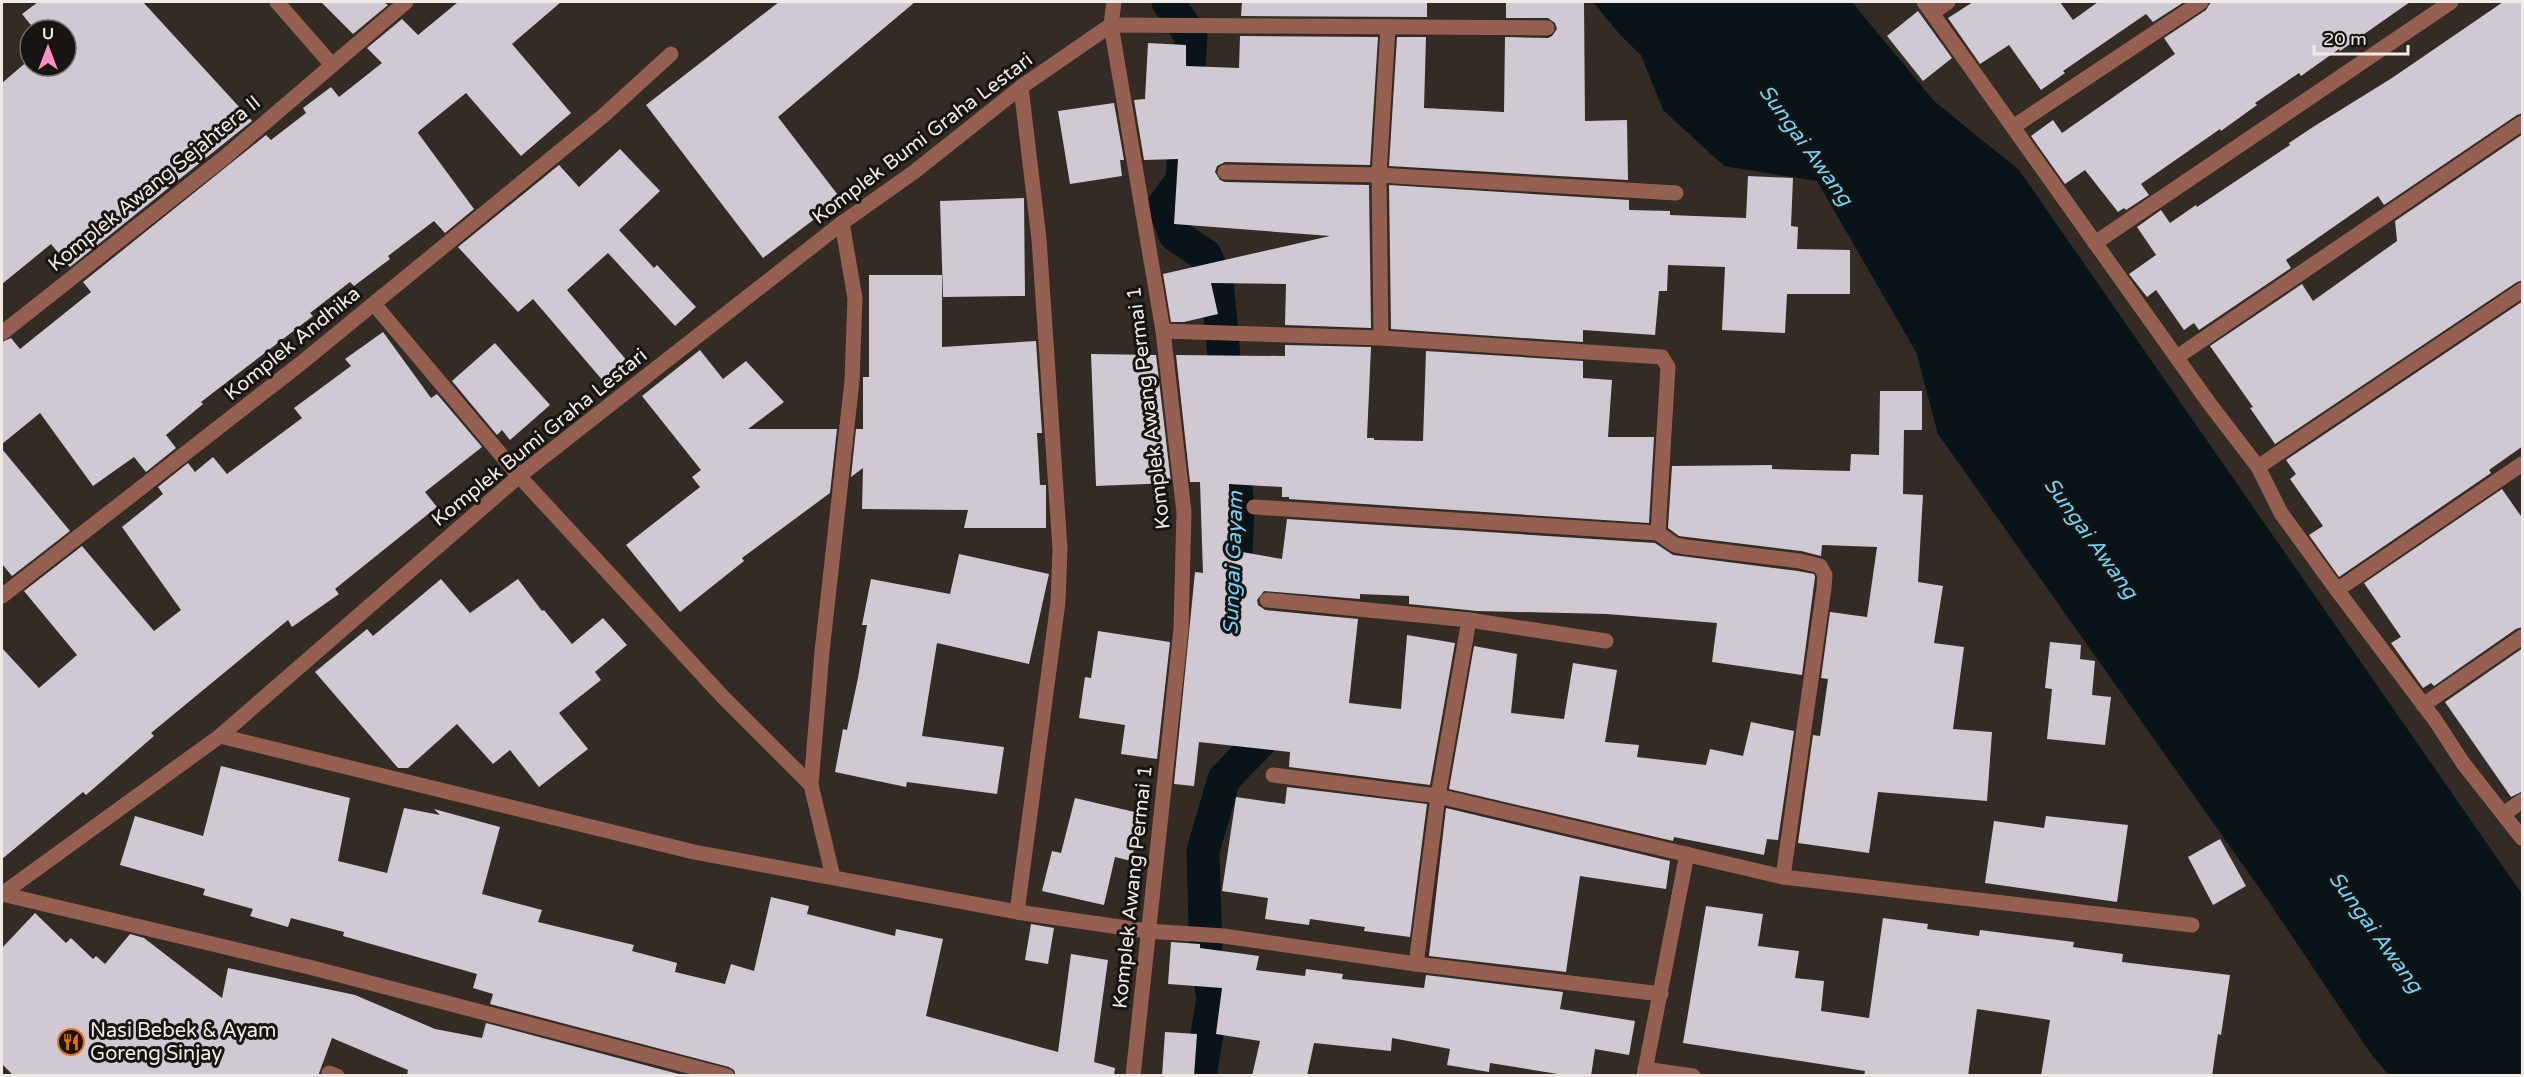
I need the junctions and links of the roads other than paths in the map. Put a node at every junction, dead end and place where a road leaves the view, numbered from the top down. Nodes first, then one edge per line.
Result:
1 (277, 2) edge
2 (406, 2) edge
3 (1114, 2) edge
4 (1948, 2) edge
5 (2201, 2) edge
6 (2451, 2) edge
7 (1928, 7) edge
8 (1111, 25) junction
9 (1388, 27) junction
10 (1547, 28) dead end
11 (671, 54) dead end
12 (332, 65) junction
13 (1022, 87) junction
14 (2523, 123) edge
15 (2013, 127) junction
16 (1225, 172) dead end
17 (1379, 175) junction
18 (1676, 193) dead end
19 (842, 223) junction
20 (2095, 243) junction
21 (2523, 290) edge
22 (374, 304) junction
23 (1163, 331) junction
24 (2, 333) edge
25 (1381, 338) junction
26 (2177, 357) junction
27 (2523, 464) edge
28 (2258, 467) junction
29 (519, 476) junction
30 (1254, 507) dead end
31 (1658, 533) junction
32 (2337, 590) junction
33 (2, 596) edge
34 (1267, 600) dead end
35 (1469, 620) junction
36 (2523, 637) edge
37 (1606, 641) dead end
38 (2423, 705) junction
39 (220, 736) junction
40 (1273, 775) dead end
41 (811, 784) junction
42 (1438, 796) junction
43 (2523, 801) edge
44 (2505, 813) junction
45 (2523, 838) edge
46 (1687, 854) junction
47 (832, 877) junction
48 (1783, 877) junction
49 (2, 894) edge
50 (1017, 912) junction
51 (2193, 925) dead end
52 (1147, 930) junction
53 (1416, 964) junction
54 (1660, 994) junction
55 (1644, 1072) edge
56 (727, 1076) edge
57 (1133, 1076) edge
58 (1693, 1076) edge

1 - 12 street
2 - 12 street, Komplek Awang Sejahtera II
3 - 8 street, Komplek Awang Permai 1
4 - 7 street
5 - 15 street
6 - 20 street
7 - 15 street
8 - 9 street
8 - 13 street, Komplek Bumi Graha Lestari
8 - 23 street, Komplek Awang Permai 1
9 - 10 street
9 - 17 street
11 - 22 street, Komplek Andhika
12 - 24 street, Komplek Awang Sejahtera II
13 - 19 street, Komplek Bumi Graha Lestari
13 - 50 street
14 - 26 street
15 - 20 street
16 - 17 street
17 - 18 street
17 - 25 street
19 - 29 street, Komplek Bumi Graha Lestari
19 - 41 street
20 - 26 street
21 - 28 street
22 - 29 street
22 - 33 street, Komplek Andhika
23 - 25 street
23 - 52 street, Komplek Awang Permai 1
25 - 31 street
26 - 28 street
27 - 32 street
28 - 32 street
29 - 39 street, Komplek Bumi Graha Lestari
29 - 41 street
30 - 31 street
31 - 48 street
32 - 38 street
34 - 35 street
35 - 37 street
35 - 42 street
36 - 38 street
38 - 44 street
39 - 47 street
39 - 49 street, Komplek Bumi Graha Lestari
40 - 42 street
41 - 47 street
42 - 46 street
42 - 53 street
43 - 44 street
44 - 45 street
46 - 48 street
46 - 54 street
47 - 50 street
48 - 51 street
49 - 56 street
50 - 52 street
52 - 53 street
52 - 57 street, Komplek Awang Permai 1
53 - 54 street
54 - 55 street
55 - 58 street

